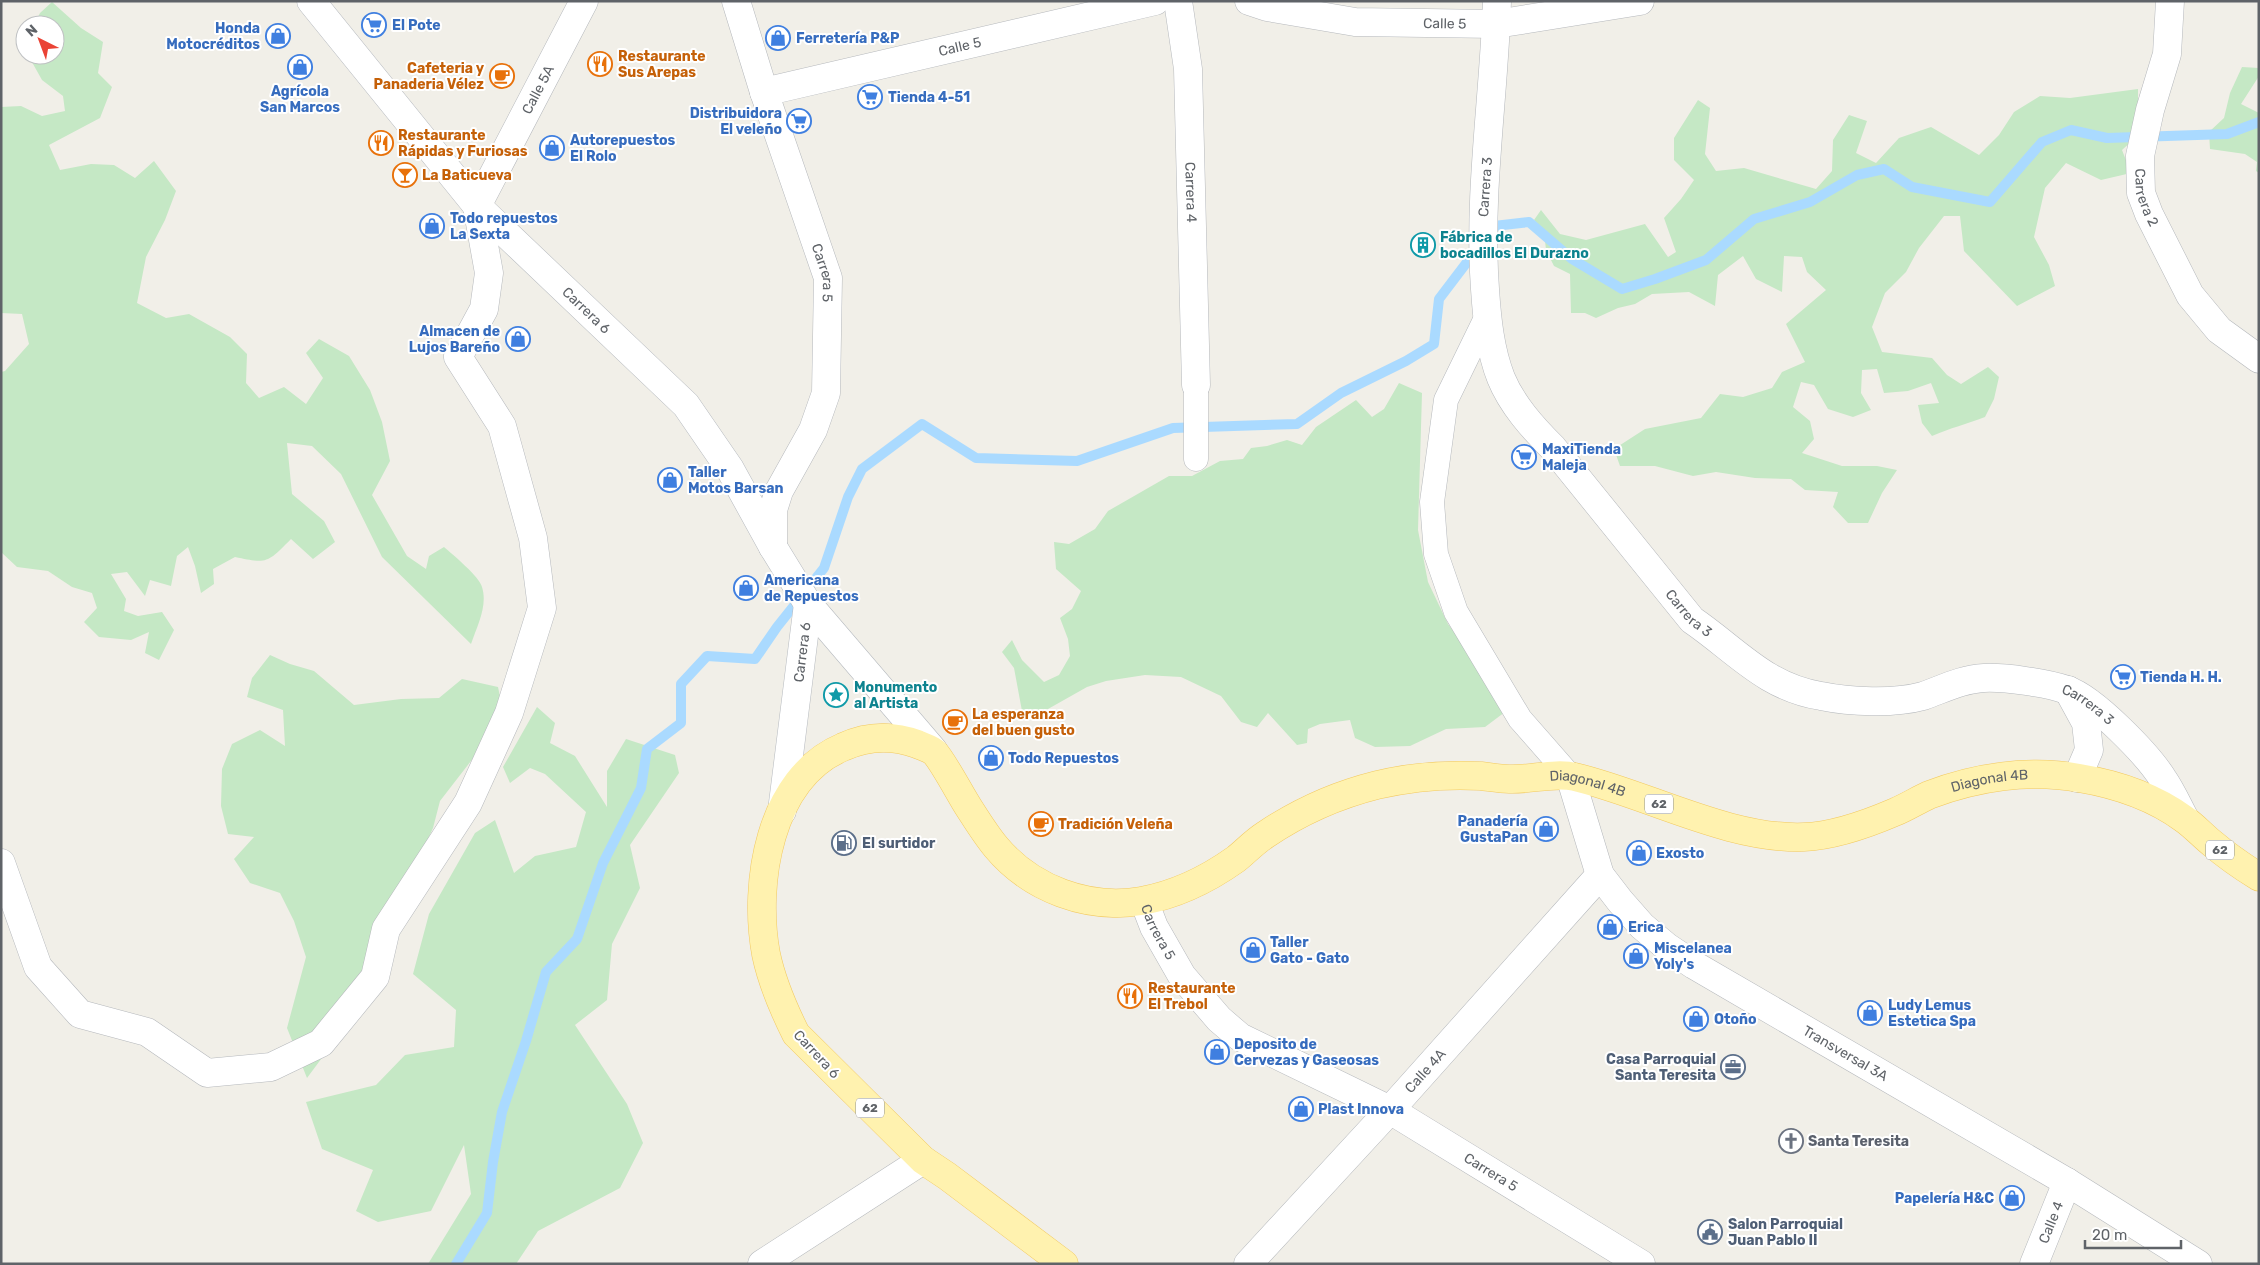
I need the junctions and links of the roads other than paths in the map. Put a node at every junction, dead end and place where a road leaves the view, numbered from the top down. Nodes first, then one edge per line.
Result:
1 (311, 1) edge
2 (584, 1) edge
3 (736, 1) edge
4 (1155, 1) edge
5 (1178, 1) edge
6 (1250, 1) edge
7 (1640, 1) edge
8 (2170, 1) edge
9 (1497, 13) edge
10 (764, 92) junction
11 (477, 206) junction
12 (1486, 316) junction
13 (2259, 359) edge
14 (1196, 385) joint
15 (1196, 459) dead end
16 (773, 547) junction
17 (808, 604) junction
18 (2068, 690) junction
19 (933, 750) junction
20 (1570, 776) junction
21 (2078, 778) junction
22 (782, 811) junction
23 (2185, 819) junction
24 (1, 864) edge
25 (1600, 874) junction
26 (2259, 877) edge
27 (1144, 901) junction
28 (1390, 1110) junction
29 (923, 1160) junction
30 (2067, 1182) junction
31 (762, 1264) edge
32 (1064, 1264) edge
33 (1248, 1264) edge
34 (1641, 1264) edge
35 (2034, 1264) edge
36 (2198, 1264) edge

1 - 11 street, Carrera 6
2 - 11 street, Calle 5A
3 - 10 street, Carrera 5
4 - 10 street, Calle 5
5 - 14 street, Carrera 4
6 - 9 street, Calle 5
7 - 9 street, Calle 5
8 - 13 street, Carrera 2
9 - 12 street, Carrera 3
10 - 16 street, Carrera 5
11 - 16 street, Carrera 6
11 - 24 street
12 - 18 street, Carrera 3
12 - 20 street
14 - 15 street
16 - 17 street, Carrera 6
17 - 19 street, Carrera 5
17 - 22 street, Carrera 6
18 - 21 street
18 - 23 street, Carrera 3
19 - 22 main road, 62
19 - 27 main road, Carrera 5 / 62
20 - 21 main road, Diagonal 4B / 62
20 - 25 street, Transversal 3A
20 - 27 main road, Diagonal 4B / 62
21 - 23 main road, Diagonal 4B / 62
22 - 29 main road, Carrera 6 / 62
23 - 26 main road, Carrera 3 / 62
25 - 28 street, Calle 4A
25 - 30 street, Transversal 3A
27 - 28 street, Carrera 5
28 - 33 street, Calle 4A
28 - 34 street, Carrera 5
29 - 31 street
29 - 32 main road, Carrera 6 / 62
30 - 35 street, Calle 4
30 - 36 street, Transversal 3A

